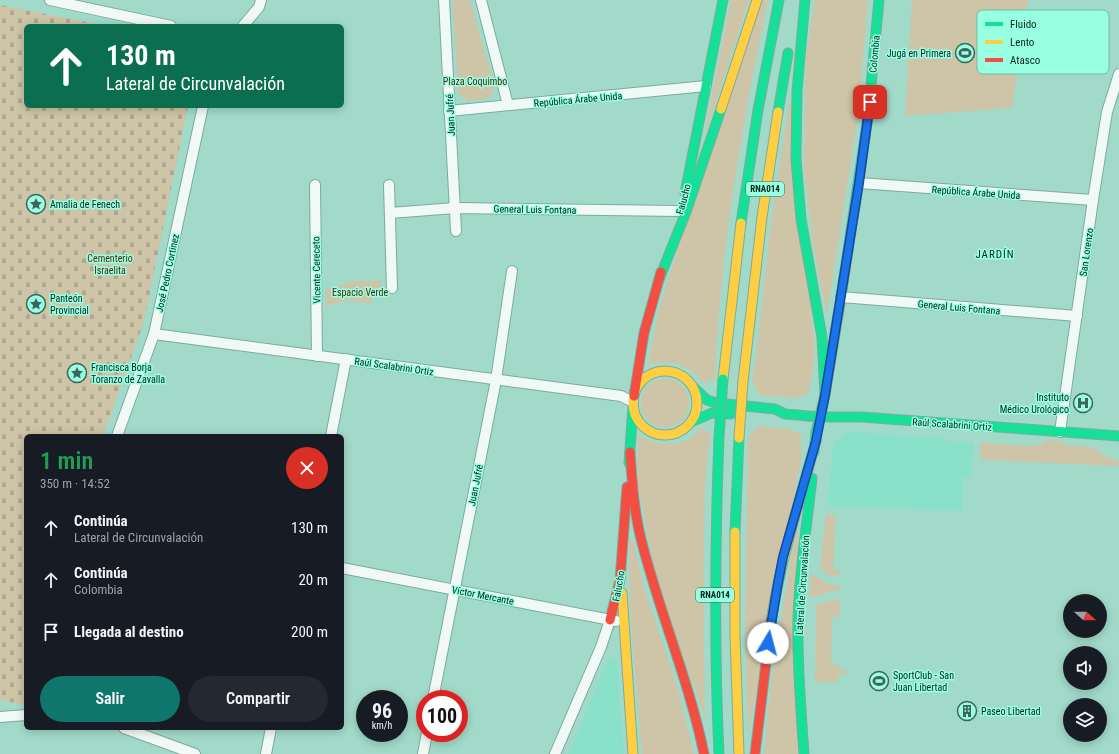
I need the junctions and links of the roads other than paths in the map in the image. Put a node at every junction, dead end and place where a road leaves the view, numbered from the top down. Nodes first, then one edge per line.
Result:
1 (50, 0) edge
2 (260, 0) edge
3 (444, 0) edge
4 (481, 0) edge
5 (723, 0) edge
6 (757, 0) edge
7 (779, 0) edge
8 (799, 0) edge
9 (805, 0) edge
10 (879, 0) edge
11 (162, 24) edge
12 (245, 24) edge
13 (793, 28) dead end
14 (791, 42) dead end
15 (1119, 74) edge
16 (706, 86) junction
17 (508, 105) junction
18 (203, 108) edge
19 (450, 111) junction
20 (859, 183) junction
21 (315, 185) dead end
22 (389, 185) dead end
23 (1093, 200) junction
24 (455, 208) junction
25 (680, 212) junction
26 (390, 213) junction
27 (456, 231) dead end
28 (512, 271) dead end
29 (658, 282) junction
30 (392, 288) dead end
31 (841, 297) junction
32 (1077, 316) junction
33 (154, 334) junction
34 (317, 356) junction
35 (346, 359) junction
36 (496, 380) junction
37 (694, 388) junction
38 (825, 395) junction
39 (633, 402) junction
40 (785, 414) junction
41 (820, 416) junction
42 (691, 422) junction
43 (1060, 432) junction
44 (118, 434) edge
45 (331, 434) edge
46 (1119, 436) edge
47 (816, 441) junction
48 (630, 452) junction
49 (621, 566) junction
50 (344, 568) edge
51 (454, 590) junction
52 (610, 620) junction
53 (624, 623) junction
54 (435, 690) edge
55 (24, 715) edge
56 (0, 717) edge
57 (130, 730) edge
58 (271, 730) edge
59 (425, 742) edge
60 (196, 754) edge
61 (266, 754) edge
62 (423, 754) edge
63 (555, 754) edge
64 (633, 754) edge
65 (704, 754) edge
66 (719, 754) edge
67 (739, 754) edge
68 (755, 754) edge
69 (804, 754) edge

1 - 11 street
2 - 12 street
3 - 19 street, Juan Jufré
4 - 17 street
5 - 16 main road, Falucho
6 - 29 main road
7 - 66 main road, RNA014, bridge
8 - 13 main road
9 - 38 main road
10 - 20 main road, Colombia
14 - 67 main road, RNA014, bridge
15 - 23 street, San Lorenzo
16 - 17 street, República Árabe Unida
16 - 25 main road, Falucho
17 - 19 street, República Árabe Unida
18 - 33 street, José Pedro Cortinez
19 - 24 street, Juan Jufré
20 - 23 street, República Árabe Unida
20 - 31 main road, Colombia
21 - 34 street, Vicente Cereceto
22 - 26 street
23 - 32 street, San Lorenzo
24 - 25 street, General Luis Fontana
24 - 26 street, General Luis Fontana
24 - 27 street, Juan Jufré
25 - 29 main road, Falucho
26 - 30 street
28 - 36 street, Juan Jufré
29 - 39 main road, Falucho
31 - 32 street, General Luis Fontana
31 - 38 main road, Colombia
32 - 43 street, San Lorenzo
33 - 34 street, Raúl Scalabrini Ortiz
33 - 44 street, José Pedro Cortinez
34 - 35 street, Raúl Scalabrini Ortiz
35 - 36 street, Raúl Scalabrini Ortiz
35 - 45 street
36 - 39 street, Raúl Scalabrini Ortiz
36 - 51 street, Juan Jufré
37 - 39 main road
37 - 40 main road, Raúl Scalabrini Ortiz
37 - 42 main road
38 - 41 main road, Colombia
39 - 42 main road
39 - 48 main road, Falucho
40 - 41 main road, Raúl Scalabrini Ortiz
40 - 42 main road, Raúl Scalabrini Ortiz
41 - 43 main road, Raúl Scalabrini Ortiz
41 - 47 main road, Lateral de Circunvalación
43 - 46 main road, Raúl Scalabrini Ortiz
47 - 68 main road
47 - 69 main road, Lateral de Circunvalación
48 - 49 main road, Falucho
48 - 65 main road
49 - 52 main road, Falucho
49 - 53 main road
50 - 51 street, Víctor Mercante
51 - 52 street, Víctor Mercante
51 - 54 street, Juan Jufré
52 - 53 street, Víctor Mercante
52 - 63 street, Falucho
53 - 64 main road
55 - 56 street
57 - 60 street
58 - 61 street
59 - 62 street

